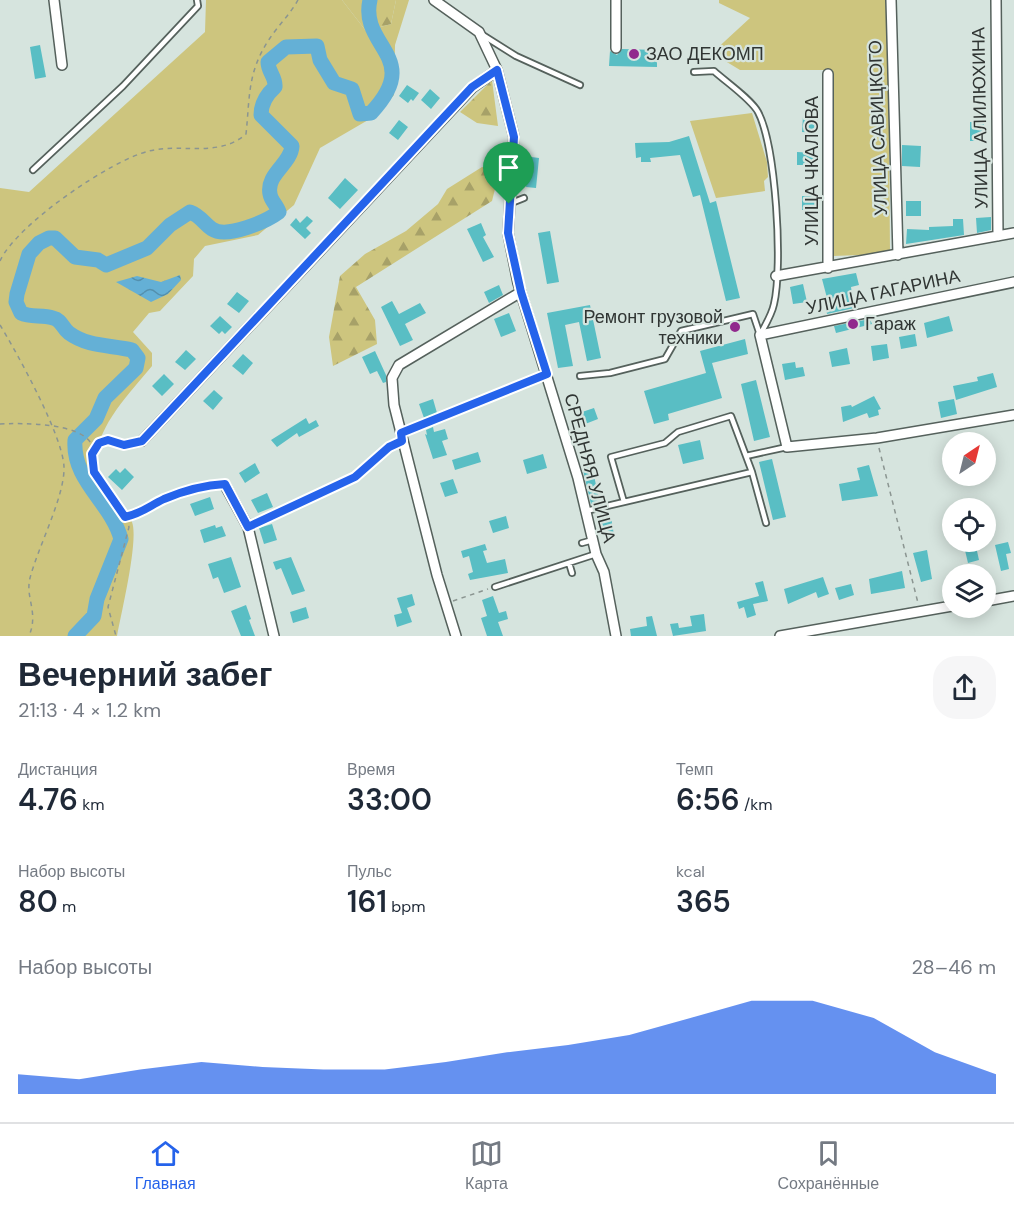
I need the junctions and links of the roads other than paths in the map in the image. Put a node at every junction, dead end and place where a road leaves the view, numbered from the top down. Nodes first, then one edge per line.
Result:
1 (54, 0) edge
2 (197, 0) edge
3 (434, 0) edge
4 (616, 0) edge
5 (891, 0) edge
6 (996, 0) edge
7 (479, 32) junction
8 (616, 48) dead end
9 (62, 66) dead end
10 (497, 70) junction
11 (694, 72) dead end
12 (828, 74) dead end
13 (580, 85) dead end
14 (33, 170) dead end
15 (524, 198) dead end
16 (509, 204) junction
17 (1014, 233) edge
18 (998, 236) junction
19 (898, 255) junction
20 (828, 268) junction
21 (776, 276) junction
22 (1014, 282) edge
23 (521, 292) junction
24 (759, 335) junction
25 (580, 376) dead end
26 (1014, 415) edge
27 (401, 437) junction
28 (142, 441) road end
29 (787, 447) junction
30 (746, 456) junction
31 (752, 472) junction
32 (225, 484) road end
33 (624, 502) junction
34 (586, 511) junction
35 (766, 523) dead end
36 (248, 527) junction
37 (593, 540) junction
38 (582, 543) dead end
39 (596, 554) junction
40 (569, 563) junction
41 (572, 573) dead end
42 (495, 587) road end
43 (1014, 596) edge
44 (996, 599) edge
45 (942, 608) edge
46 (274, 636) edge
47 (456, 636) edge
48 (616, 636) edge
49 (780, 636) edge

1 - 9 street
2 - 14 lane
3 - 7 street
4 - 8 street
5 - 19 street, УЛИЦА САВИЦКОГО
6 - 18 street, УЛИЦА АЛИЛЮХИНА
7 - 10 street, СРЕДНЯЯ УЛИЦА
7 - 13 lane
10 - 16 street, СРЕДНЯЯ УЛИЦА
10 - 28 street
11 - 21 lane
12 - 20 street, УЛИЦА ЧКАЛОВА
15 - 16 lane
16 - 23 street, СРЕДНЯЯ УЛИЦА
17 - 18 street
18 - 19 street
19 - 20 street
20 - 21 street
21 - 24 lane
22 - 24 street, УЛИЦА ГАГАРИНА
23 - 27 street
23 - 34 street, СРЕДНЯЯ УЛИЦА
24 - 25 lane
24 - 29 street
26 - 29 street
27 - 36 lane
27 - 47 street
29 - 30 lane
30 - 31 lane
30 - 33 lane
31 - 33 lane
31 - 35 lane
32 - 36 street
33 - 34 lane
34 - 37 street, СРЕДНЯЯ УЛИЦА
36 - 46 street
37 - 38 lane
37 - 39 street, СРЕДНЯЯ УЛИЦА
39 - 40 lane
39 - 48 street, СРЕДНЯЯ УЛИЦА
40 - 41 lane
40 - 42 lane
43 - 44 street
45 - 49 street

